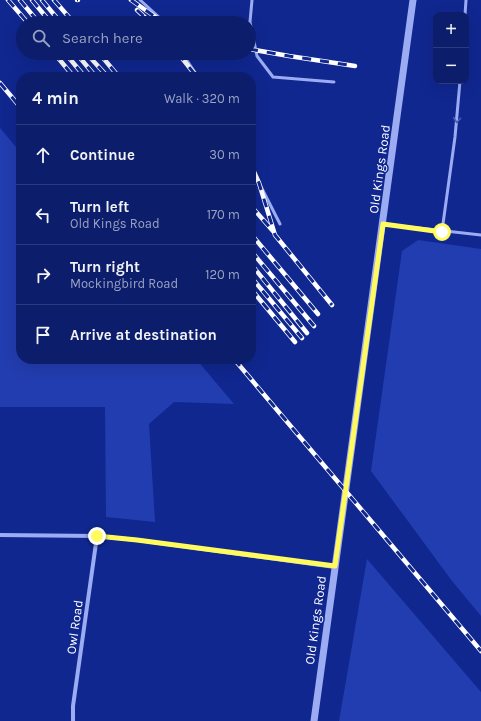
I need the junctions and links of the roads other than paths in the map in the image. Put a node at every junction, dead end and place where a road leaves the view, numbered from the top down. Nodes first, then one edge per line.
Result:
1 (140, 0) edge
2 (252, 0) edge
3 (413, 0) edge
4 (466, 0) edge
5 (465, 12) edge
6 (158, 16) edge
7 (250, 16) edge
8 (256, 52) edge
9 (187, 60) edge
10 (195, 72) edge
11 (334, 82) dead end
12 (460, 84) edge
13 (256, 177) edge
14 (280, 224) dead end
15 (383, 224) junction
16 (442, 232) junction
17 (481, 235) edge
18 (0, 535) edge
19 (97, 536) junction
20 (335, 566) junction
21 (73, 721) edge
22 (314, 721) edge

1 - 6 lane
2 - 7 lane
3 - 15 street, Old Kings Road
4 - 5 lane
8 - 11 lane
9 - 10 lane
12 -> 16 lane
13 - 14 lane
15 - 16 lane
15 - 20 street, Old Kings Road
16 - 17 lane
18 - 19 street
19 - 20 street
19 - 21 street, Owl Road
20 - 22 street, Old Kings Road

